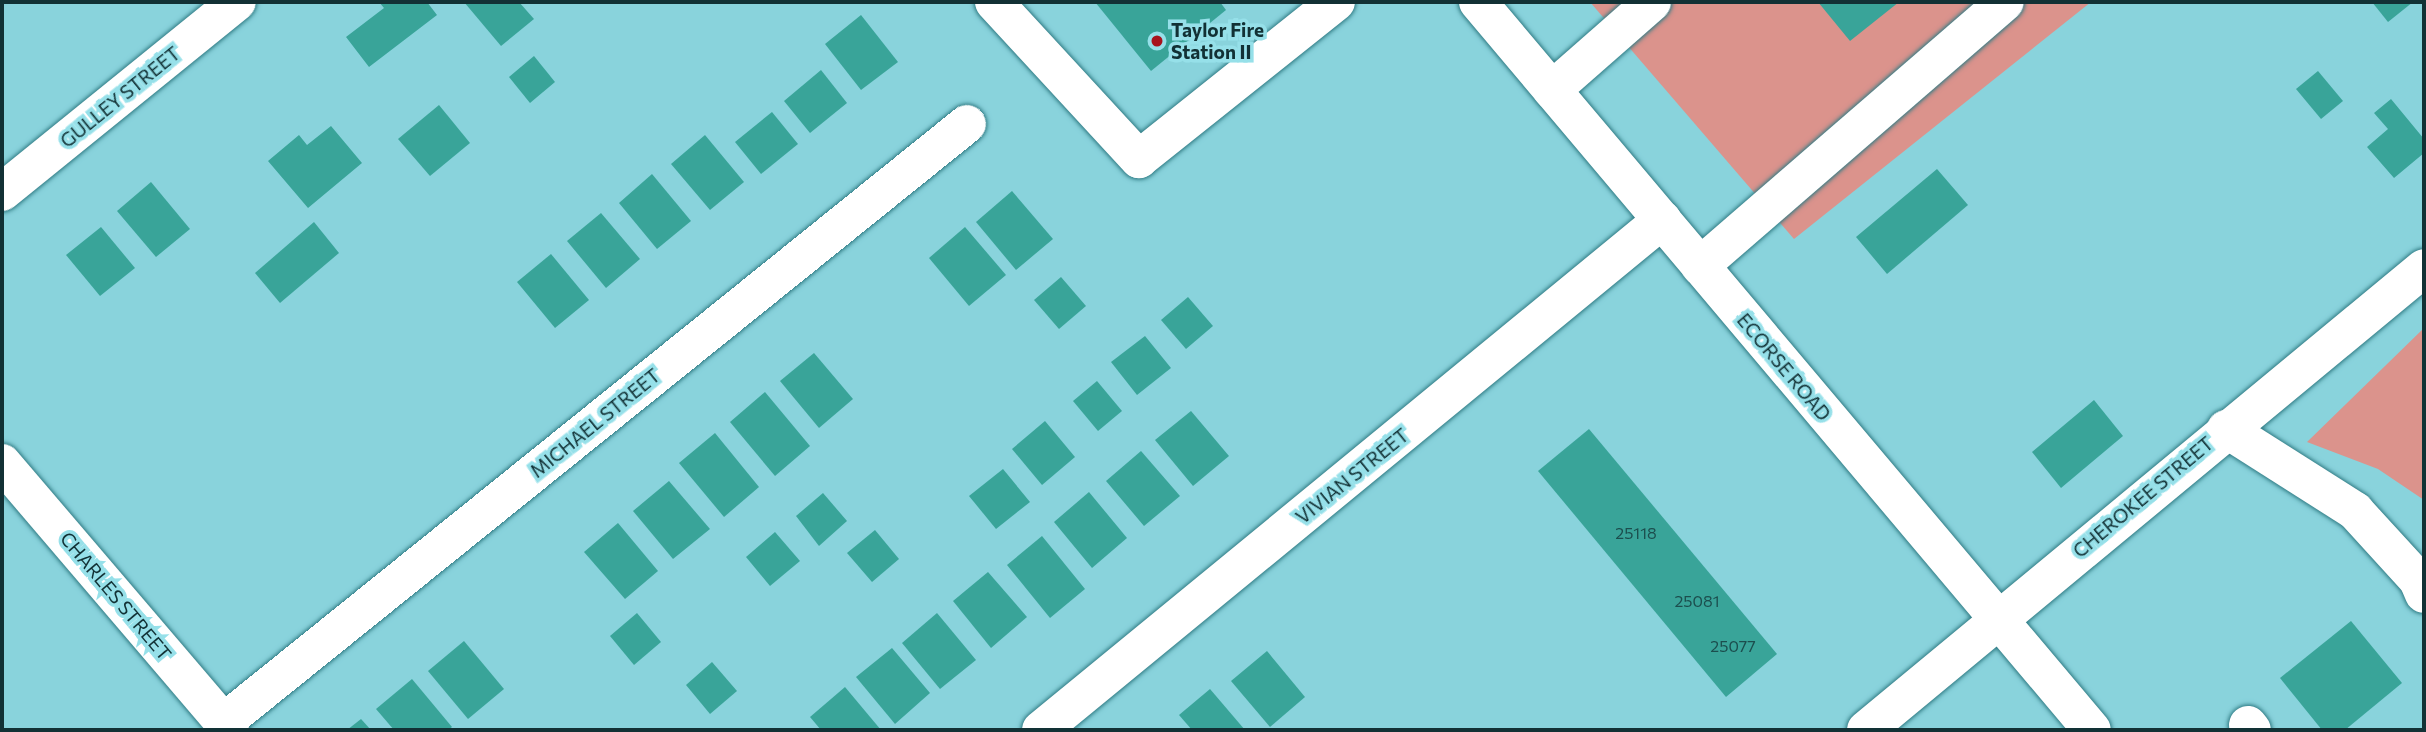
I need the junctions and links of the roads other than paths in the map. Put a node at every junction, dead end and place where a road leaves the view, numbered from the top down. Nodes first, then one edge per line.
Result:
1 (237, 2) edge
2 (994, 2) edge
3 (1336, 2) edge
4 (1478, 2) edge
5 (1653, 2) edge
6 (2005, 2) edge
7 (1552, 90) junction
8 (967, 124) dead end
9 (2, 192) edge
10 (1662, 220) junction
11 (1700, 266) junction
12 (2424, 268) edge
13 (2225, 429) junction
14 (2, 463) edge
15 (2424, 594) edge
16 (1997, 621) junction
17 (226, 726) edge
18 (1041, 730) edge
19 (1866, 730) edge
20 (2092, 730) edge

1 - 9 street, GULLEY STREET
2 - 3 street
4 - 7 street, ECORSE ROAD
5 - 7 street
6 - 11 street
7 - 10 street, ECORSE ROAD
8 - 17 street, MICHAEL STREET
10 - 11 street, ECORSE ROAD
10 - 18 street, VIVIAN STREET
11 - 16 street, ECORSE ROAD
12 - 13 street, CHEROKEE STREET
13 - 15 street
13 - 16 street, CHEROKEE STREET
14 - 17 street, CHARLES STREET
16 - 19 street, CHEROKEE STREET
16 - 20 street, ECORSE ROAD

